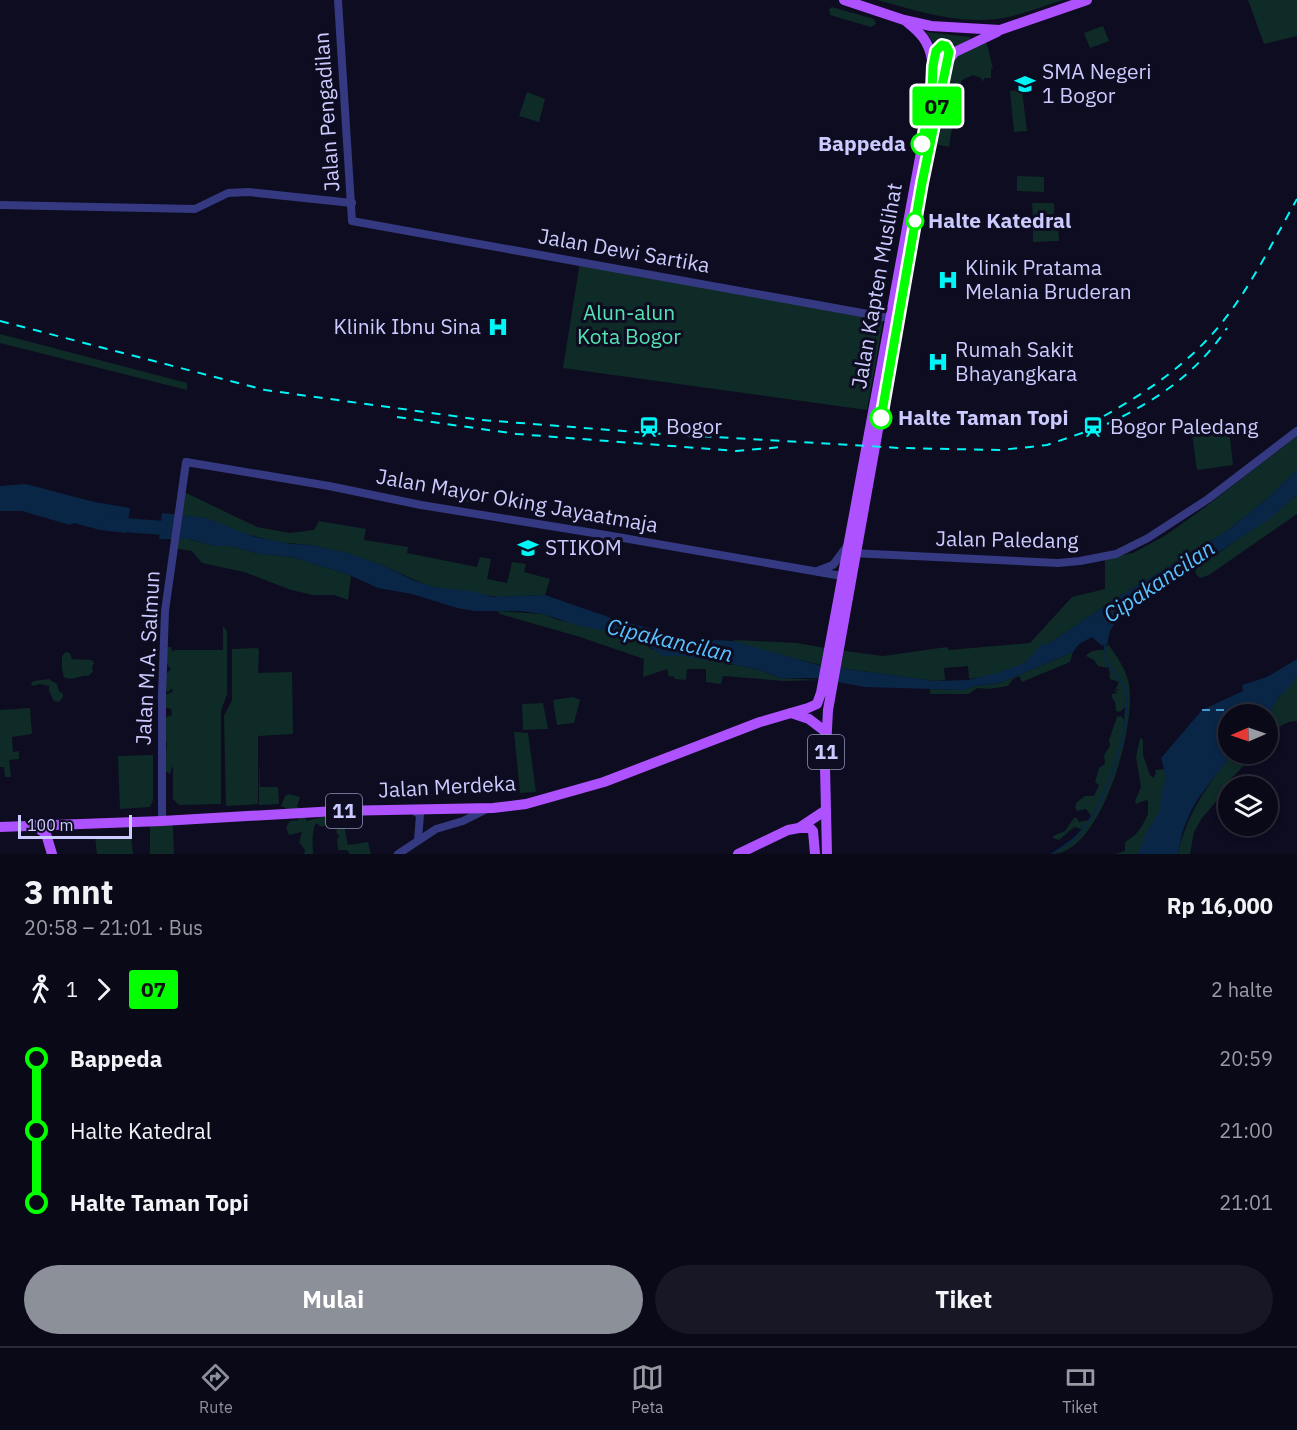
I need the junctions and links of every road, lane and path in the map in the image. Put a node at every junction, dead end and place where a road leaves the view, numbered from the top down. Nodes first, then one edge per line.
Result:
1 (338, 0) edge
2 (844, 0) edge
3 (1087, 0) edge
4 (903, 20) junction
5 (1000, 30) junction
6 (947, 62) junction
7 (933, 66) junction
8 (352, 203) junction
9 (0, 205) edge
10 (352, 221) joint
11 (890, 318) junction
12 (1297, 431) edge
13 (186, 462) joint
14 (858, 520) junction
15 (850, 550) junction
16 (817, 571) junction
17 (842, 576) junction
18 (834, 650) junction
19 (826, 693) junction
20 (791, 713) junction
21 (826, 732) junction
22 (489, 808) junction
23 (412, 809) junction
24 (826, 810) junction
25 (162, 821) junction
26 (71, 824) junction
27 (33, 825) junction
28 (0, 827) edge
29 (799, 828) junction
30 (418, 840) junction
31 (52, 854) edge
32 (398, 854) edge
33 (738, 854) edge
34 (814, 854) edge
35 (827, 854) edge

1 - 8 street, Jalan Pengadilan
2 - 4 main road
3 - 5 main road
4 - 5 main road
4 - 7 main road
5 - 6 main road
6 - 7 main road
6 - 14 main road, Jalan Kapten Muslihat
7 - 11 main road, Jalan Kapten Muslihat
8 - 9 street
8 - 10 street, Jalan Pengadilan
10 - 11 street, Jalan Dewi Sartika
11 - 14 main road, Jalan Kapten Muslihat
12 - 15 street, Jalan Paledang
13 - 16 street, Jalan Mayor Oking Jayaatmaja
13 - 25 street, Jalan M.A. Salmun
14 - 15 main road, Jalan Kapten Muslihat
15 - 16 street
15 - 17 main road, Jalan Kapten Muslihat
15 - 18 main road, Jalan Kapten Muslihat / 11
16 - 17 street, Jalan Mayor Oking Jayaatmaja
17 - 18 main road, Jalan Kapten Muslihat / 11
18 - 19 main road, Jalan Kapten Muslihat / 11
19 - 20 main road, Jalan Merdeka / 11
19 - 21 main road, 11
20 - 21 main road
20 - 22 main road, Jalan Merdeka / 11
21 - 24 main road, 11
22 - 23 main road, Jalan Merdeka / 11
22 - 30 street
23 - 25 main road, Jalan Merdeka / 11
23 - 30 street
24 - 29 main road
24 - 35 main road, 11
25 - 26 main road, Jalan Merdeka / 11
26 - 27 main road, Jalan Merdeka
26 - 31 main road
27 - 28 main road, Jalan Merdeka
27 - 31 main road
29 - 33 main road
29 - 34 main road
30 - 32 street

